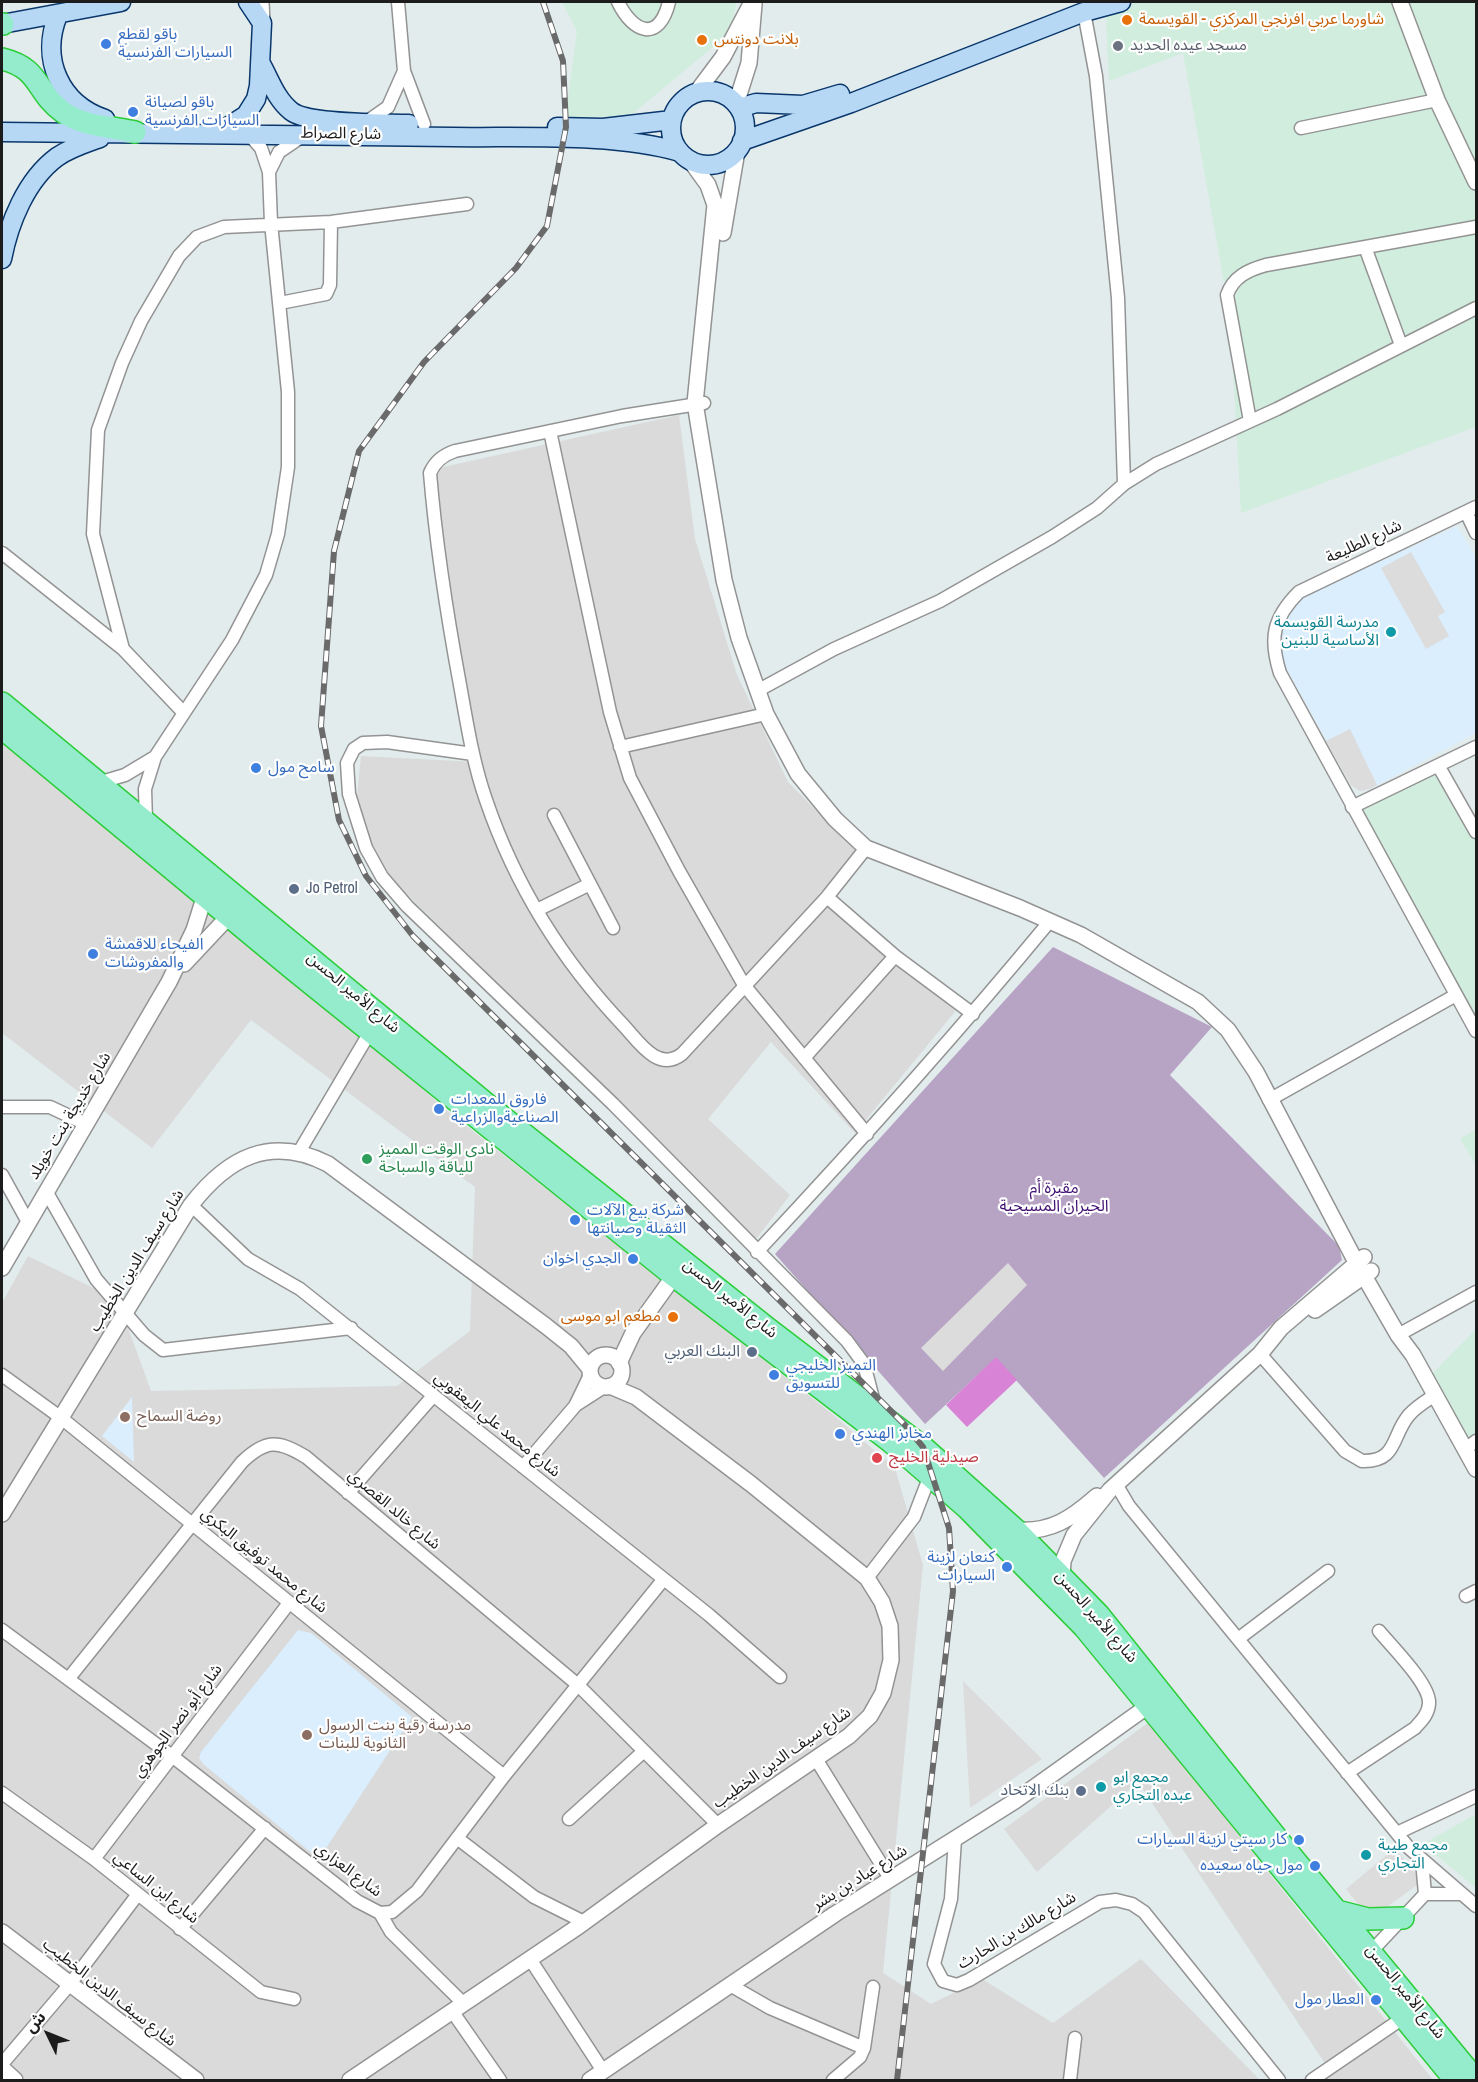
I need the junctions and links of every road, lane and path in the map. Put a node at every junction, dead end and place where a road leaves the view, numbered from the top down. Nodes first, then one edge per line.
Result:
1 (112, 2) edge
2 (248, 2) edge
3 (261, 2) edge
4 (398, 2) edge
5 (618, 2) edge
6 (669, 2) edge
7 (753, 2) edge
8 (1121, 2) edge
9 (1400, 2) edge
10 (1088, 7) edge
11 (58, 15) junction
12 (262, 23) junction
13 (2, 24) edge
14 (10, 61) edge
15 (261, 64) junction
16 (404, 71) junction
17 (696, 93) junction
18 (1437, 100) junction
19 (737, 106) junction
20 (672, 120) junction
21 (367, 122) junction
22 (424, 124) junction
23 (1301, 128) dead end
24 (2, 132) edge
25 (134, 132) junction
26 (219, 132) junction
27 (246, 132) junction
28 (307, 133) junction
29 (739, 146) junction
30 (685, 156) junction
31 (269, 172) junction
32 (1476, 182) edge
33 (467, 204) dead end
34 (331, 222) junction
35 (271, 223) junction
36 (1476, 226) edge
37 (1365, 247) junction
38 (2, 259) edge
39 (280, 303) junction
40 (1476, 308) edge
41 (1401, 345) junction
42 (700, 403) junction
43 (1250, 421) junction
44 (550, 431) junction
45 (1124, 484) junction
46 (1471, 509) edge
47 (1476, 533) edge
48 (2, 553) edge
49 (123, 649) junction
50 (757, 691) junction
51 (2, 704) edge
52 (183, 712) junction
53 (766, 714) junction
54 (2, 728) edge
55 (620, 747) junction
56 (1476, 747) edge
57 (472, 754) junction
58 (154, 757) junction
59 (1439, 767) junction
60 (98, 783) junction
61 (1352, 807) junction
62 (554, 815) dead end
63 (147, 823) junction
64 (1476, 832) edge
65 (866, 848) junction
66 (590, 884) junction
67 (205, 895) junction
68 (827, 897) junction
69 (537, 910) junction
70 (229, 916) junction
71 (1050, 921) junction
72 (613, 928) dead end
73 (895, 956) junction
74 (169, 982) junction
75 (744, 985) junction
76 (1456, 995) junction
77 (973, 1014) junction
78 (1476, 1031) edge
79 (370, 1032) junction
80 (804, 1058) junction
81 (1273, 1098) junction
82 (5, 1109) edge
83 (86, 1124) junction
84 (867, 1134) junction
85 (299, 1152) junction
86 (2, 1175) edge
87 (46, 1191) junction
88 (191, 1205) junction
89 (28, 1222) junction
90 (757, 1252) junction
91 (1360, 1259) junction
92 (2, 1268) edge
93 (1367, 1274) junction
94 (674, 1276) junction
95 (1476, 1292) edge
96 (126, 1313) junction
97 (351, 1328) junction
98 (633, 1333) junction
99 (1401, 1333) junction
100 (1272, 1342) junction
101 (571, 1346) junction
102 (1260, 1354) junction
103 (604, 1355) junction
104 (620, 1368) junction
105 (590, 1372) junction
106 (2, 1375) edge
107 (607, 1386) junction
108 (1436, 1395) junction
109 (433, 1396) junction
110 (636, 1397) junction
111 (575, 1406) junction
112 (876, 1410) junction
113 (60, 1417) junction
114 (1471, 1445) edge
115 (932, 1466) junction
116 (523, 1467) junction
117 (1476, 1469) edge
118 (1113, 1487) junction
119 (348, 1493) junction
120 (2, 1514) edge
121 (191, 1523) junction
122 (1016, 1530) junction
123 (1328, 1571) dead end
124 (1062, 1576) junction
125 (867, 1578) junction
126 (663, 1580) junction
127 (289, 1603) junction
128 (2, 1630) edge
129 (1379, 1631) dead end
130 (1238, 1639) junction
131 (780, 1677) dead end
132 (69, 1678) junction
133 (578, 1685) junction
134 (1148, 1706) junction
135 (644, 1750) junction
136 (172, 1756) junction
137 (816, 1759) junction
138 (1347, 1773) junction
139 (504, 1776) junction
140 (2, 1793) edge
141 (1476, 1796) edge
142 (569, 1819) dead end
143 (718, 1825) junction
144 (265, 1828) junction
145 (1396, 1833) junction
146 (457, 1838) junction
147 (955, 1839) junction
148 (94, 1859) junction
149 (1422, 1861) junction
150 (891, 1880) junction
151 (138, 1894) junction
152 (1425, 1894) junction
153 (1462, 1894) junction
154 (1476, 1906) edge
155 (1337, 1911) junction
156 (380, 1913) junction
157 (1403, 1918) junction
158 (584, 1922) junction
159 (180, 1929) junction
160 (2, 1932) edge
161 (1366, 1957) junction
162 (530, 1959) junction
163 (70, 1984) junction
164 (730, 1985) junction
165 (873, 1987) dead end
166 (294, 1999) dead end
167 (458, 2007) junction
168 (1403, 2018) junction
169 (1075, 2038) dead end
170 (864, 2048) junction
171 (2, 2066) edge
172 (603, 2071) junction
173 (192, 2079) edge
174 (15, 2080) edge
175 (351, 2080) edge
176 (500, 2080) edge
177 (590, 2080) edge
178 (833, 2080) edge
179 (1070, 2080) edge
180 (1279, 2080) edge
181 (1312, 2080) edge
182 (1455, 2080) edge
183 (1476, 2080) edge

1 - 11 main road
2 - 12 main road
3 - 12 street
4 - 16 street
5 - 6 street
7 - 17 street
7 - 19 street
8 - 10 main road
9 - 18 street
10 - 19 main road
10 - 29 main road
10 - 45 street
11 - 13 main road
11 - 25 main road
12 - 15 main road
14 - 25 highway
15 - 21 main road, شارع الصراط
15 - 26 main road
16 - 21 street
16 - 22 street
17 - 19 main road
17 - 20 main road
18 - 23 street
18 - 32 street
19 - 29 main road
20 - 22 main road, شارع الصراط
20 - 30 main road
21 - 22 main road, شارع الصراط
24 - 25 main road, شارع الصراط
25 - 26 main road, شارع الصراط
25 - 38 main road
26 - 27 main road, شارع الصراط
27 - 28 main road, شارع الصراط
27 - 31 street
28 - 30 main road, شارع الصراط
28 - 31 street
29 - 30 main road
29 - 42 street
30 - 42 street
31 - 35 street
33 - 34 street
34 - 35 street
34 - 39 street
35 - 39 street
35 - 49 street
36 - 37 street
37 - 41 street
37 - 43 street
39 - 52 street
40 - 41 street
41 - 43 street
42 - 44 street
42 - 50 street
43 - 45 street
44 - 55 street
44 - 57 street
45 - 50 street
46 - 47 street
46 - 61 street, شارع الطليعة
48 - 49 street
49 - 52 street
50 - 53 street
51 - 60 highway, شارع الأمير الحسن
52 - 58 street
53 - 55 street
53 - 65 street
54 - 67 highway, شارع الأمير الحسن
55 - 75 street
56 - 59 street
57 - 69 street
57 - 90 street
58 - 60 street
58 - 63 street
59 - 61 street
59 - 64 street
60 - 63 highway, شارع الأمير الحسن
61 - 76 street
62 - 66 street
63 - 112 highway, شارع الأمير الحسن
65 - 68 street
65 - 71 street
66 - 69 street
66 - 72 street
67 - 70 highway, شارع الأمير الحسن
67 - 74 street, شارع خديجة بنت خويلد
68 - 73 street
68 - 75 street
69 - 75 street
70 - 74 street, شارع خديجة بنت خويلد
70 - 79 highway, شارع الأمير الحسن
71 - 77 street
71 - 81 street
73 - 77 street
73 - 80 street
74 - 83 street, شارع خديجة بنت خويلد
75 - 80 street
76 - 78 street
76 - 81 street
77 - 84 street
79 - 85 street
79 - 94 highway, شارع الأمير الحسن
80 - 84 street
81 - 91 street
82 - 83 street
83 - 87 street, شارع خديجة بنت خويلد
84 - 90 street
85 - 88 street, شارع سيف الدين الخطيب
85 - 101 street, شارع سيف الدين الخطيب
86 - 89 street
87 - 89 street, شارع خديجة بنت خويلد
87 - 96 street
88 - 96 street, شارع سيف الدين الخطيب
88 - 97 street, شارع محمد علي اليعقوبي
89 - 92 street, شارع خديجة بنت خويلد
90 - 112 street
91 - 93 street
91 - 100 street
93 - 99 street
93 - 100 street
94 - 98 street
94 - 115 highway, شارع الأمير الحسن
95 - 99 street
96 - 97 street
96 - 113 street, شارع سيف الدين الخطيب
97 - 109 street, شارع محمد علي اليعقوبي
98 - 103 street
98 - 104 street
99 - 108 street
100 - 102 street
101 - 103 street, شارع سيف الدين الخطيب
101 - 105 street, شارع سيف الدين الخطيب
102 - 108 street
102 - 118 street
103 - 104 street
103 - 105 street
104 - 107 street
104 - 110 street, شارع سيف الدين الخطيب
105 - 107 street
105 - 111 street
106 - 113 street, شارع محمد توفيق البكري
107 - 110 street, شارع سيف الدين الخطيب
107 - 111 street
108 - 114 street
109 - 116 street, شارع محمد علي اليعقوبي
109 - 119 street
110 - 125 street, شارع سيف الدين الخطيب
111 - 116 street
112 - 115 highway, شارع الأمير الحسن
113 - 120 street, شارع سيف الدين الخطيب
113 - 121 street, شارع محمد توفيق البكري
114 - 117 street
115 - 122 highway, شارع الأمير الحسن
115 - 125 street
115 - 134 highway, شارع الأمير الحسن
116 - 126 street, شارع محمد علي اليعقوبي
118 - 122 street
118 - 124 street
118 - 130 street
119 - 121 street, شارع خالد القصري
119 - 133 street, شارع خالد القصري
121 - 127 street, شارع محمد توفيق البكري
121 - 132 street, شارع خالد القصري
122 - 124 highway, شارع الأمير الحسن
123 - 130 street
124 - 155 highway, شارع الأمير الحسن
125 - 137 street, شارع سيف الدين الخطيب
126 - 131 street, شارع محمد علي اليعقوبي
126 - 133 street, شارع العزاري
127 - 136 street, شارع أبو نصر الجوهري
127 - 139 street, شارع محمد توفيق البكري
128 - 132 street, شارع العزاري
129 - 138 street
130 - 138 street
132 - 136 street, شارع العزاري
133 - 135 street, شارع خالد القصري
133 - 139 street, شارع العزاري
134 - 147 street, شارع عباد بن بشر
134 - 161 highway, شارع الأمير الحسن
135 - 142 street
135 - 143 street, شارع خالد القصري
136 - 144 street, شارع العزاري
136 - 148 street, شارع أبو نصر الجوهري
137 - 143 street, شارع سيف الدين الخطيب
137 - 150 street
138 - 145 street
139 - 146 street, شارع العزاري
140 - 148 street, شارع ابن الساعي
141 - 145 street
143 - 158 street, شارع سيف الدين الخطيب
144 - 156 street, شارع العزاري
144 - 159 street
145 - 149 street
146 - 156 street, شارع العزاري
146 - 158 street
147 - 150 street, شارع عباد بن بشر
147 - 180 street, شارع مالك بن الحارث
148 - 151 street, شارع ابن الساعي
149 - 152 street
149 - 153 street
150 - 164 street, شارع عباد بن بشر
151 - 159 street, شارع ابن الساعي
151 - 163 street
152 - 153 street
152 - 157 street
153 - 154 street
155 - 157 highway
155 - 161 highway, شارع الأمير الحسن
156 - 167 street
157 - 161 street
158 - 162 street, شارع سيف الدين الخطيب
159 - 166 street, شارع ابن الساعي
160 - 163 street, شارع سيف الدين الخطيب
161 - 168 highway, شارع الأمير الحسن
161 - 183 highway, شارع الأمير الحسن
162 - 167 street, شارع سيف الدين الخطيب
162 - 172 street
163 - 171 street
163 - 173 street, شارع سيف الدين الخطيب
164 - 170 street
164 - 172 street, شارع عباد بن بشر
165 - 170 street
167 - 175 street, شارع سيف الدين الخطيب
167 - 176 street
168 - 181 street
168 - 182 highway, شارع الأمير الحسن
169 - 179 street
170 - 178 street
171 - 174 street
172 - 177 street, شارع عباد بن بشر

